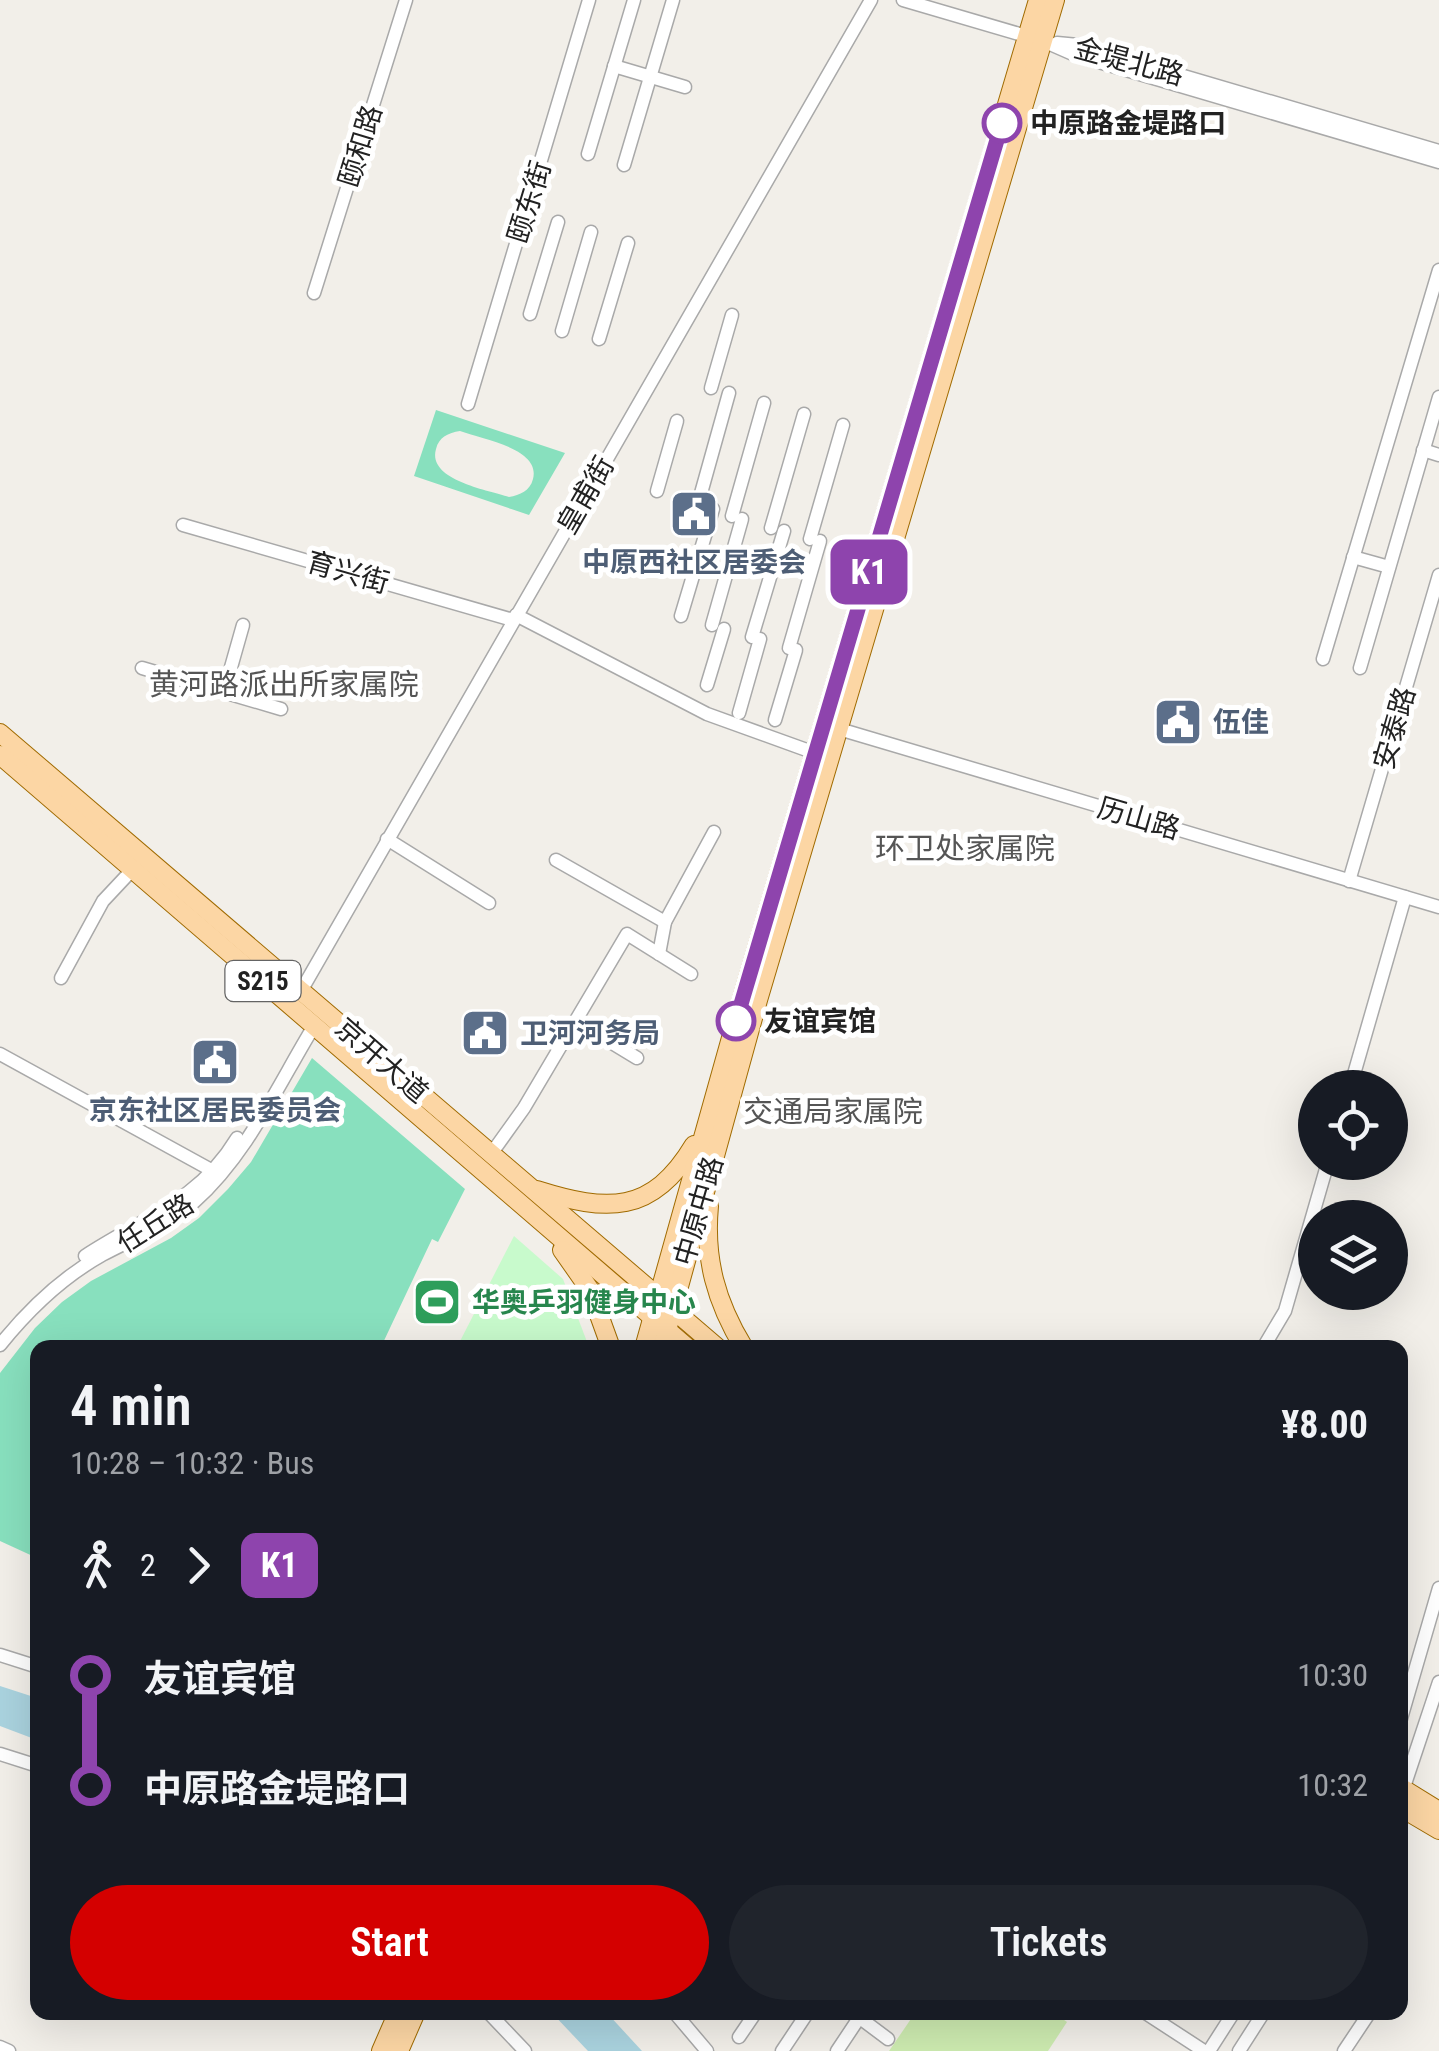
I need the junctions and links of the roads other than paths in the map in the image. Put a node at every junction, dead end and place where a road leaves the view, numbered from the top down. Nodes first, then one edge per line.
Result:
1 (406, 0) edge
2 (589, 0) edge
3 (634, 0) edge
4 (674, 0) edge
5 (871, 0) edge
6 (903, 0) edge
7 (1038, 0) edge
8 (1055, 0) edge
9 (1035, 39) junction
10 (614, 66) junction
11 (650, 77) junction
12 (685, 87) dead end
13 (1439, 151) edge
14 (588, 154) dead end
15 (1439, 162) edge
16 (624, 164) dead end
17 (558, 222) dead end
18 (592, 232) dead end
19 (628, 243) dead end
20 (1439, 270) edge
21 (314, 293) dead end
22 (530, 314) dead end
23 (732, 315) dead end
24 (562, 331) dead end
25 (599, 339) dead end
26 (711, 388) dead end
27 (729, 394) dead end
28 (1439, 396) edge
29 (764, 403) dead end
30 (468, 404) dead end
31 (804, 414) dead end
32 (677, 421) dead end
33 (843, 425) dead end
34 (1423, 450) junction
35 (1439, 455) edge
36 (657, 491) dead end
37 (184, 525) dead end
38 (1354, 558) junction
39 (1389, 567) junction
40 (1439, 575) edge
41 (681, 616) dead end
42 (515, 618) junction
43 (243, 625) dead end
44 (1323, 659) dead end
45 (142, 668) dead end
46 (1360, 668) dead end
47 (707, 685) dead end
48 (224, 692) junction
49 (281, 709) dead end
50 (739, 713) dead end
51 (775, 720) dead end
52 (839, 729) junction
53 (0, 733) edge
54 (815, 753) junction
55 (0, 755) edge
56 (714, 832) dead end
57 (387, 840) junction
58 (556, 860) dead end
59 (133, 869) junction
60 (1350, 880) junction
61 (1404, 897) junction
62 (488, 904) dead end
63 (1439, 907) edge
64 (664, 922) junction
65 (659, 954) junction
66 (691, 974) dead end
67 (61, 978) dead end
68 (301, 991) junction
69 (576, 1021) junction
70 (310, 1023) junction
71 (0, 1054) edge
72 (636, 1058) dead end
73 (1355, 1070) edge
74 (717, 1116) junction
75 (491, 1154) junction
76 (213, 1171) junction
77 (1323, 1180) edge
78 (527, 1187) junction
79 (526, 1208) junction
80 (664, 1302) junction
81 (0, 1332) edge
82 (660, 1332) edge
83 (608, 1340) edge
84 (709, 1340) edge
85 (740, 1340) edge
86 (1268, 1340) edge
87 (0, 1345) edge
88 (1439, 1588) edge
89 (0, 1655) edge
90 (30, 1665) edge
91 (1439, 1682) edge
92 (1408, 1695) edge
93 (0, 1754) edge
94 (30, 1763) edge
95 (1408, 1774) edge
96 (1408, 1798) edge
97 (1408, 1801) edge
98 (1439, 1811) edge
99 (1439, 1830) edge
100 (395, 2020) edge
101 (413, 2020) edge
102 (496, 2020) edge
103 (681, 2020) edge
104 (751, 2020) edge
105 (803, 2020) edge
106 (854, 2020) edge
107 (866, 2020) edge
108 (1157, 2020) edge
109 (1228, 2020) edge
110 (1259, 2020) edge
111 (1365, 2020) edge
112 (739, 2038) dead end
113 (888, 2038) dead end
114 (0, 2047) edge
115 (1241, 2050) edge
116 (10, 2051) edge
117 (381, 2051) edge
118 (399, 2051) edge
119 (525, 2051) edge
120 (708, 2051) edge
121 (782, 2051) edge
122 (836, 2051) edge
123 (1206, 2051) edge
124 (1344, 2051) edge

1 - 21 street, 颐和路
2 - 30 street, 颐东街
3 - 10 street
4 - 11 street
5 - 42 street, 皇甫街
6 - 9 street
7 - 9 main road, 中原中路
8 - 9 main road, 中原中路
9 - 13 street, 金堤北路
9 - 15 street, 金堤北路
9 - 52 main road, 中原中路
9 - 54 main road, 中原中路
10 - 11 street
10 - 14 street
11 - 12 street
11 - 16 street
17 - 22 street
18 - 24 street
19 - 25 street
20 - 38 street
23 - 26 street
27 - 41 street
28 - 34 street
29 - 47 street
31 - 50 street
32 - 36 street
33 - 51 street
34 - 35 street
34 - 39 street
37 - 42 street, 育兴街
38 - 39 street
38 - 44 street
39 - 46 street
40 - 60 street, 安泰路
42 - 54 street, 育兴街
42 - 57 street, 皇甫街
43 - 48 street
45 - 48 street
48 - 49 street
52 - 60 street, 历山路
52 - 74 main road, 中原中路
53 - 68 main road, 京开大道 / S215
54 - 74 main road, 中原中路
55 - 59 main road, 京开大道 / S215
56 - 64 street
57 - 62 street
57 - 68 street, 皇甫街
58 - 64 street
59 - 67 street
59 - 70 main road, 京开大道 / S215
60 - 61 street, 历山路
61 - 63 street, 历山路
61 - 73 street
64 - 65 street
65 - 66 street
65 - 69 street
68 - 75 main road, 京开大道 / S215
69 - 72 street
69 - 75 street
70 - 76 street, 任丘路
70 - 79 main road, 京开大道 / S215
70 - 87 street, 任丘路
71 - 76 street
74 - 78 main road
74 - 80 main road, 中原中路
74 - 85 main road
75 - 78 main road, 京开大道 / S215
76 - 81 street, 任丘路
77 - 86 street
78 - 80 main road, 京开大道 / S215
79 - 82 main road, 京开大道 / S215
79 - 83 main road
80 - 82 main road, 中原中路
80 - 84 main road, 京开大道 / S215
88 - 92 street
89 - 90 street
91 - 95 street
93 - 94 street
96 - 98 main road
97 - 99 main road
100 - 117 main road
101 - 118 main road
102 - 119 street
103 - 120 street
104 - 112 street
105 - 121 street
106 - 122 street
107 - 113 street
108 - 123 street
109 - 123 street
110 - 115 street
111 - 124 street
114 - 116 street

